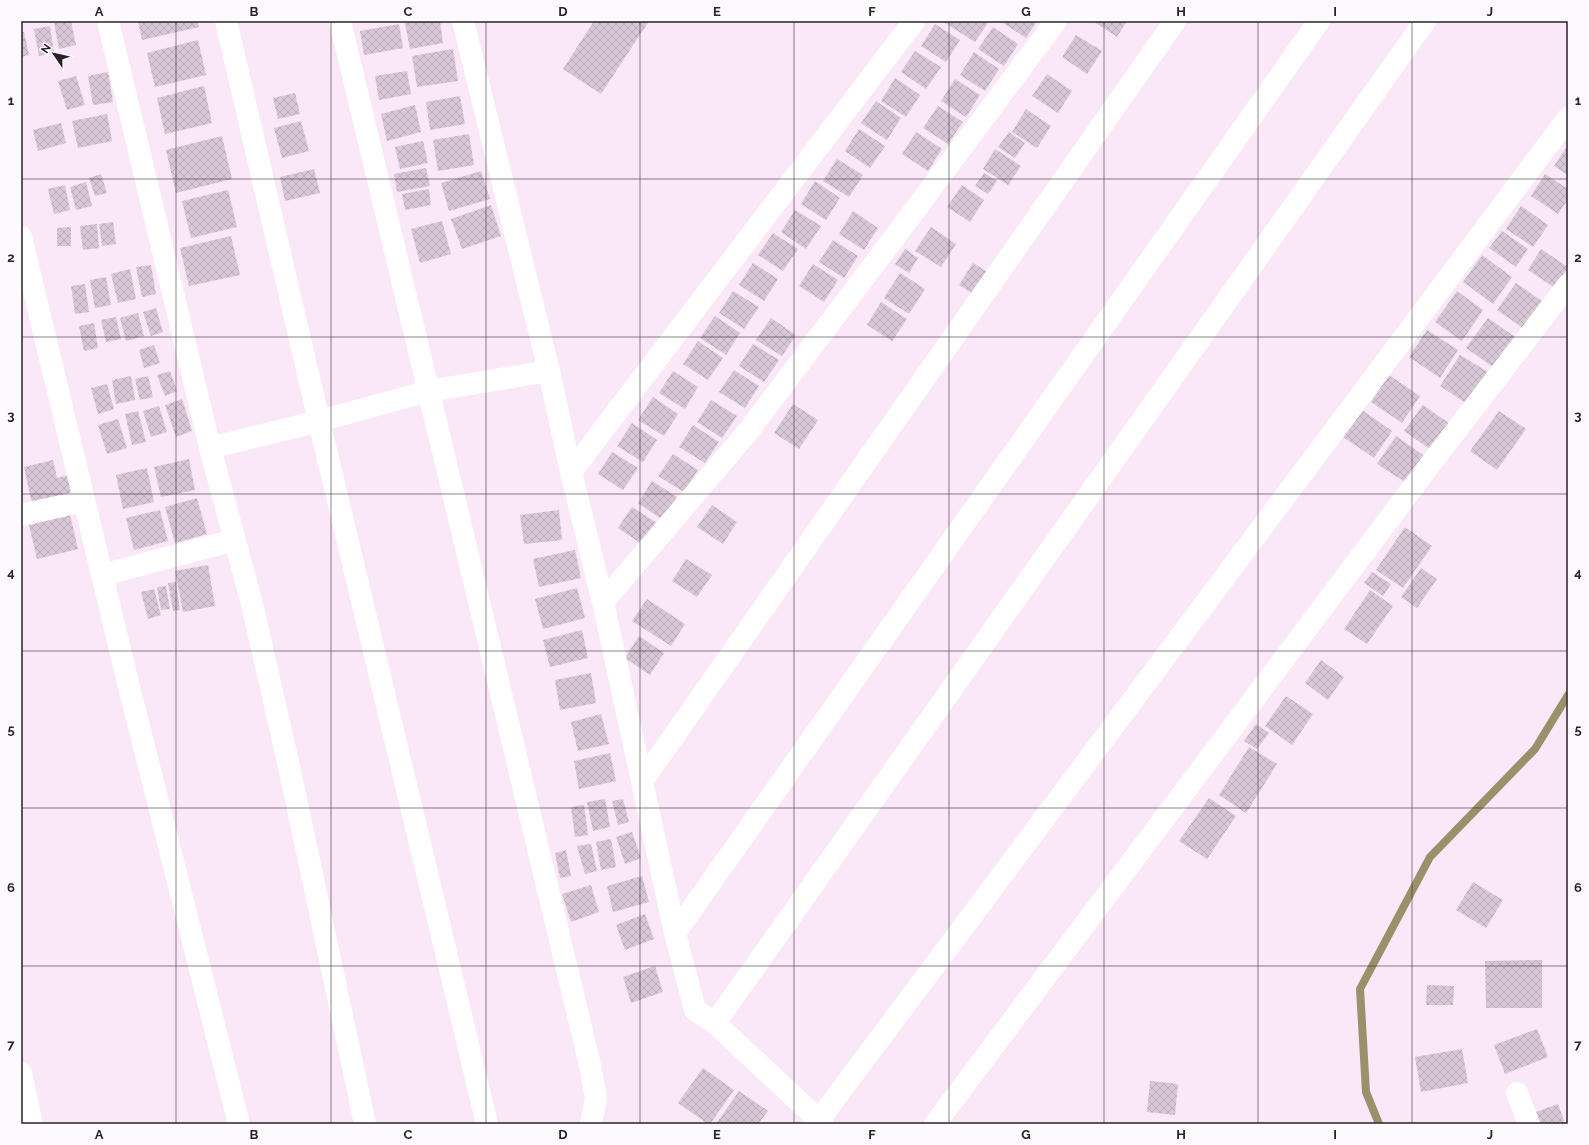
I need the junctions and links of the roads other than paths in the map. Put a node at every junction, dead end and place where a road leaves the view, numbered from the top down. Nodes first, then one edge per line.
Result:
1 (108, 21) edge
2 (226, 21) edge
3 (340, 21) edge
4 (463, 21) edge
5 (914, 21) edge
6 (1056, 21) edge
7 (1176, 21) edge
8 (1320, 21) edge
9 (1425, 21) edge
10 (1568, 118) edge
11 (21, 237) edge
12 (1568, 285) edge
13 (549, 371) junction
14 (429, 391) junction
15 (319, 421) junction
16 (210, 448) junction
17 (571, 472) junction
18 (84, 501) junction
19 (21, 515) edge
20 (235, 540) junction
21 (102, 575) junction
22 (603, 602) junction
23 (643, 780) junction
24 (675, 933) junction
25 (715, 1023) junction
26 (21, 1073) edge
27 (1517, 1093) dead end
28 (819, 1123) edge
29 (32, 1124) edge
30 (239, 1124) edge
31 (365, 1124) edge
32 (487, 1124) edge
33 (591, 1124) edge
34 (935, 1124) edge
35 (1529, 1124) edge

1 - 16 street
2 - 15 street
3 - 14 street
4 - 13 street
5 - 17 street
6 - 22 street
7 - 23 street
8 - 24 street
9 - 25 street
10 - 28 street
11 - 18 street
12 - 34 street
13 - 14 street
13 - 17 street
14 - 15 street
14 - 33 street
15 - 16 street
15 - 32 street
16 - 20 street
17 - 22 street
18 - 19 street
18 - 21 street
20 - 21 street
20 - 31 street
21 - 30 street
22 - 23 street
23 - 24 street
24 - 25 street
25 - 28 street
26 - 29 street
27 - 35 street

